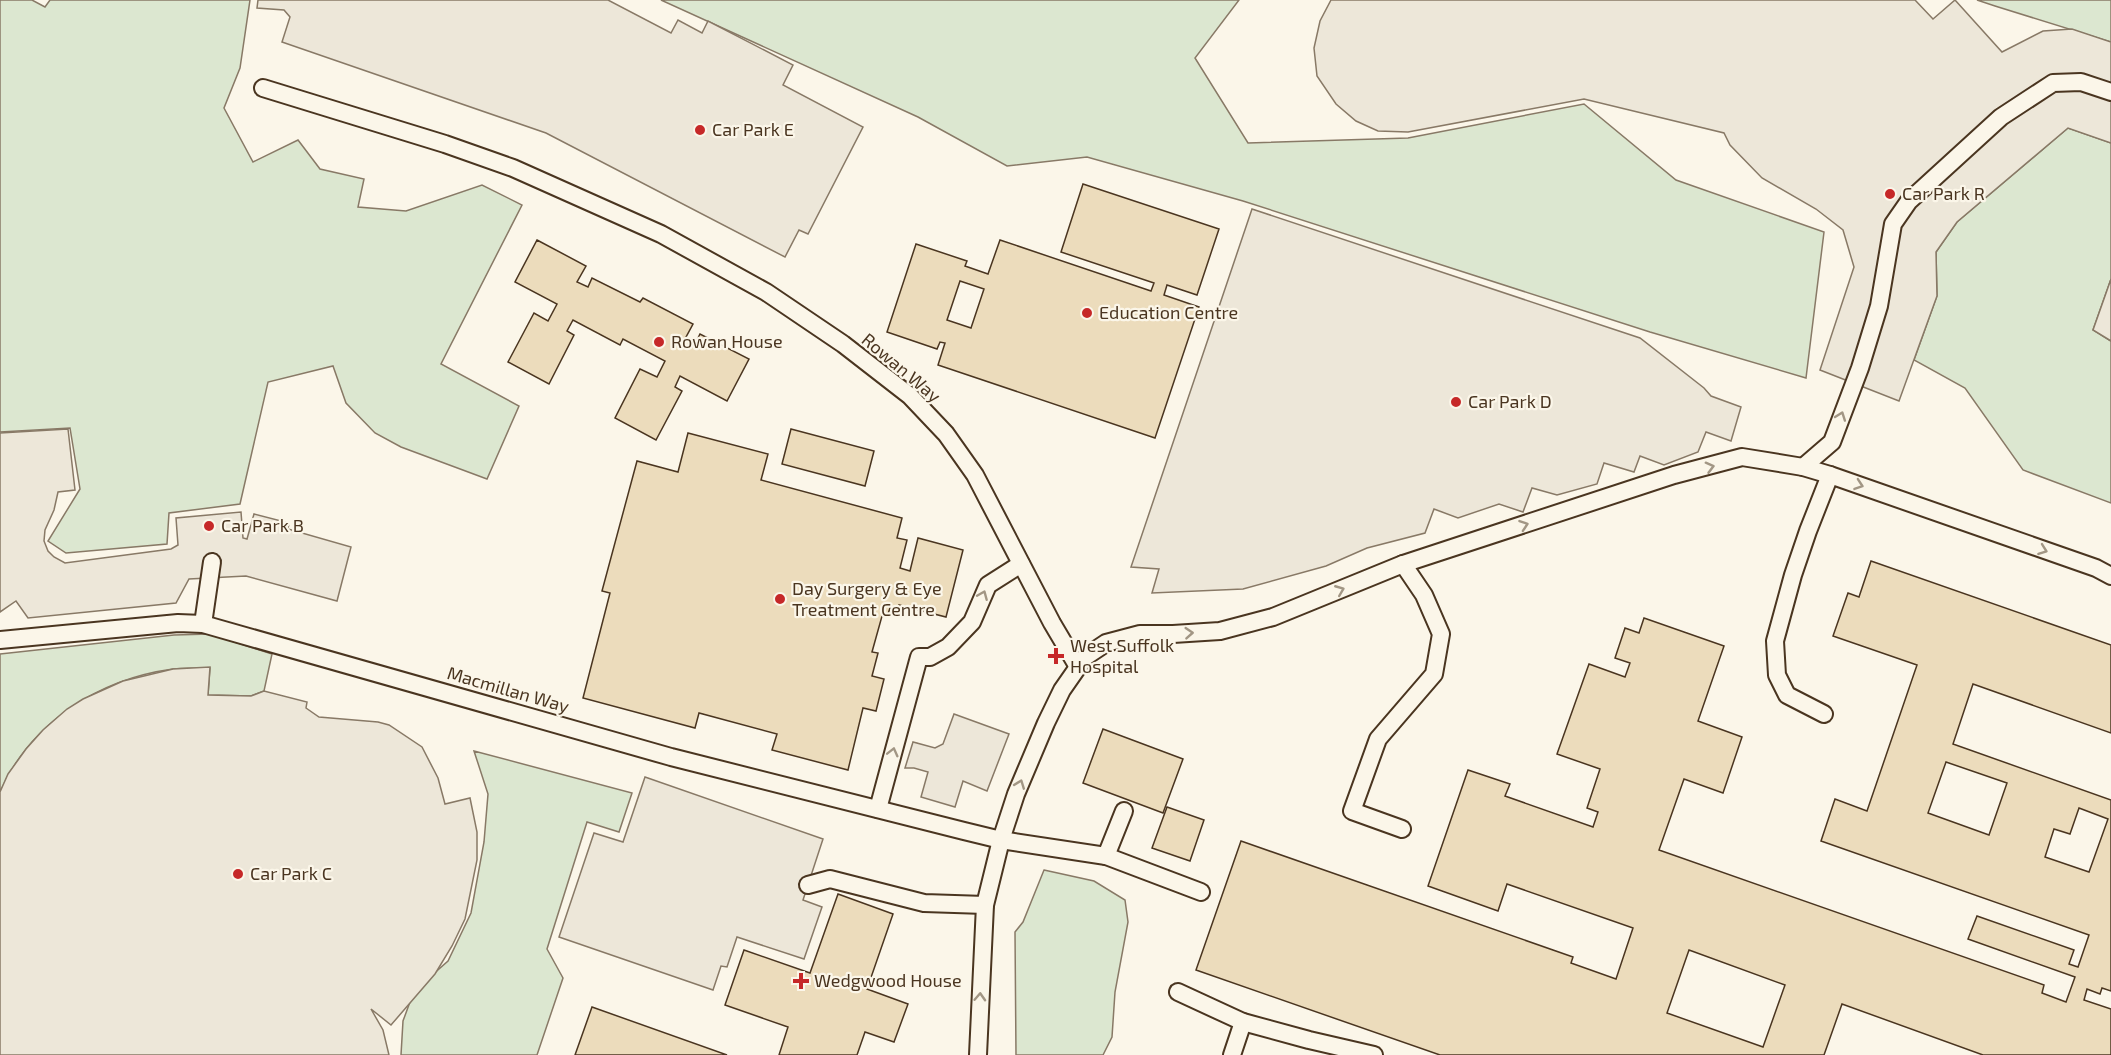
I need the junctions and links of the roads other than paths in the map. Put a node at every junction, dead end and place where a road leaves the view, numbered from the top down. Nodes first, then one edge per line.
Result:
1 (263, 88) dead end
2 (2111, 92) edge
3 (1803, 467) junction
4 (1830, 476) junction
5 (212, 562) dead end
6 (1021, 564) junction
7 (1403, 564) junction
8 (2111, 576) edge
9 (203, 624) junction
10 (0, 640) edge
11 (1078, 667) junction
12 (1824, 714) dead end
13 (878, 809) junction
14 (1124, 811) dead end
15 (1402, 829) dead end
16 (1001, 840) junction
17 (1106, 856) junction
18 (808, 885) dead end
19 (1201, 892) dead end
20 (985, 905) junction
21 (1178, 992) dead end
22 (1243, 1022) junction
23 (978, 1055) edge
24 (1232, 1055) edge
25 (1374, 1055) edge

1 - 6 lane, Rowan Way
3 -> 2 lane
3 - 4 lane
7 -> 3 lane
4 -> 8 lane
4 - 12 lane
5 - 9 lane
6 - 11 lane, Rowan Way
13 -> 6 lane
11 -> 7 lane
7 - 15 lane
9 - 10 lane, Macmillan Way
9 - 13 lane, Macmillan Way
16 -> 11 lane
13 - 16 lane, Macmillan Way
14 - 17 lane
16 - 17 lane, Macmillan Way
16 - 20 lane
17 - 19 lane, Macmillan Way
18 - 20 lane
23 -> 20 lane
21 - 22 lane
22 - 24 lane
22 - 25 lane

